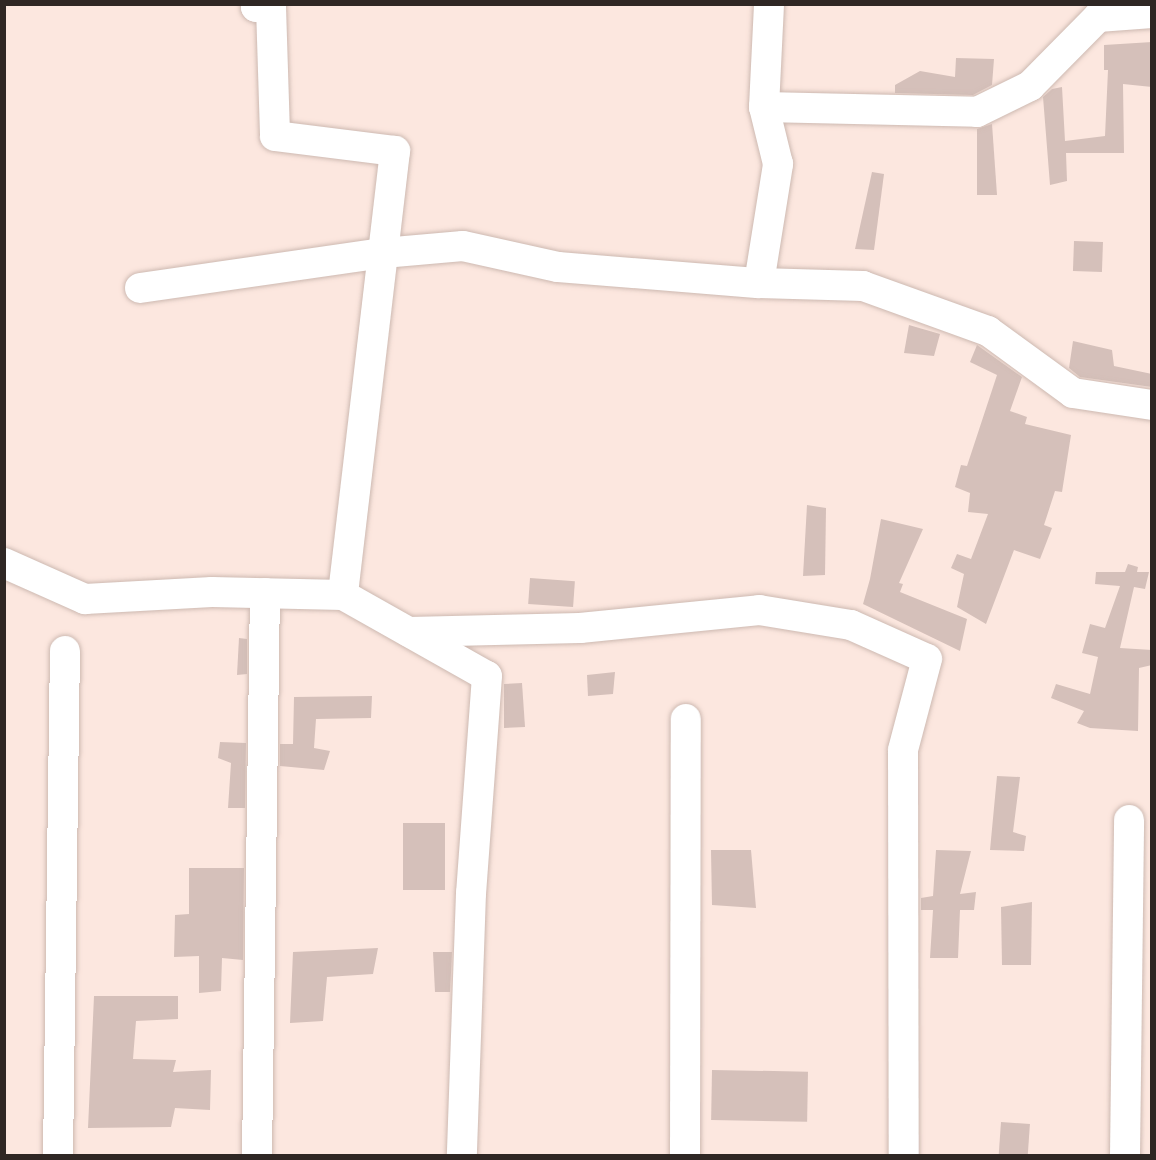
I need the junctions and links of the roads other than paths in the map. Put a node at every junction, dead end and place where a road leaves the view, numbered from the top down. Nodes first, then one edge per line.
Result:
1 (256, 4) edge
2 (769, 4) edge
3 (1152, 13) edge
4 (764, 106) junction
5 (383, 253) junction
6 (759, 283) junction
7 (140, 288) dead end
8 (1152, 405) edge
9 (4, 562) edge
10 (265, 593) junction
11 (343, 595) junction
12 (409, 632) junction
13 (65, 651) dead end
14 (686, 719) dead end
15 (1130, 820) dead end
16 (57, 1155) edge
17 (257, 1155) edge
18 (462, 1155) edge
19 (685, 1155) edge
20 (904, 1155) edge
21 (1125, 1155) edge

1 - 5 street
2 - 4 street
3 - 4 street
4 - 6 street
5 - 6 street
5 - 7 street
5 - 11 street
6 - 8 street
9 - 10 street
10 - 11 street
10 - 17 street
11 - 12 street
12 - 18 street
12 - 20 street
13 - 16 street
14 - 19 street
15 - 21 street

